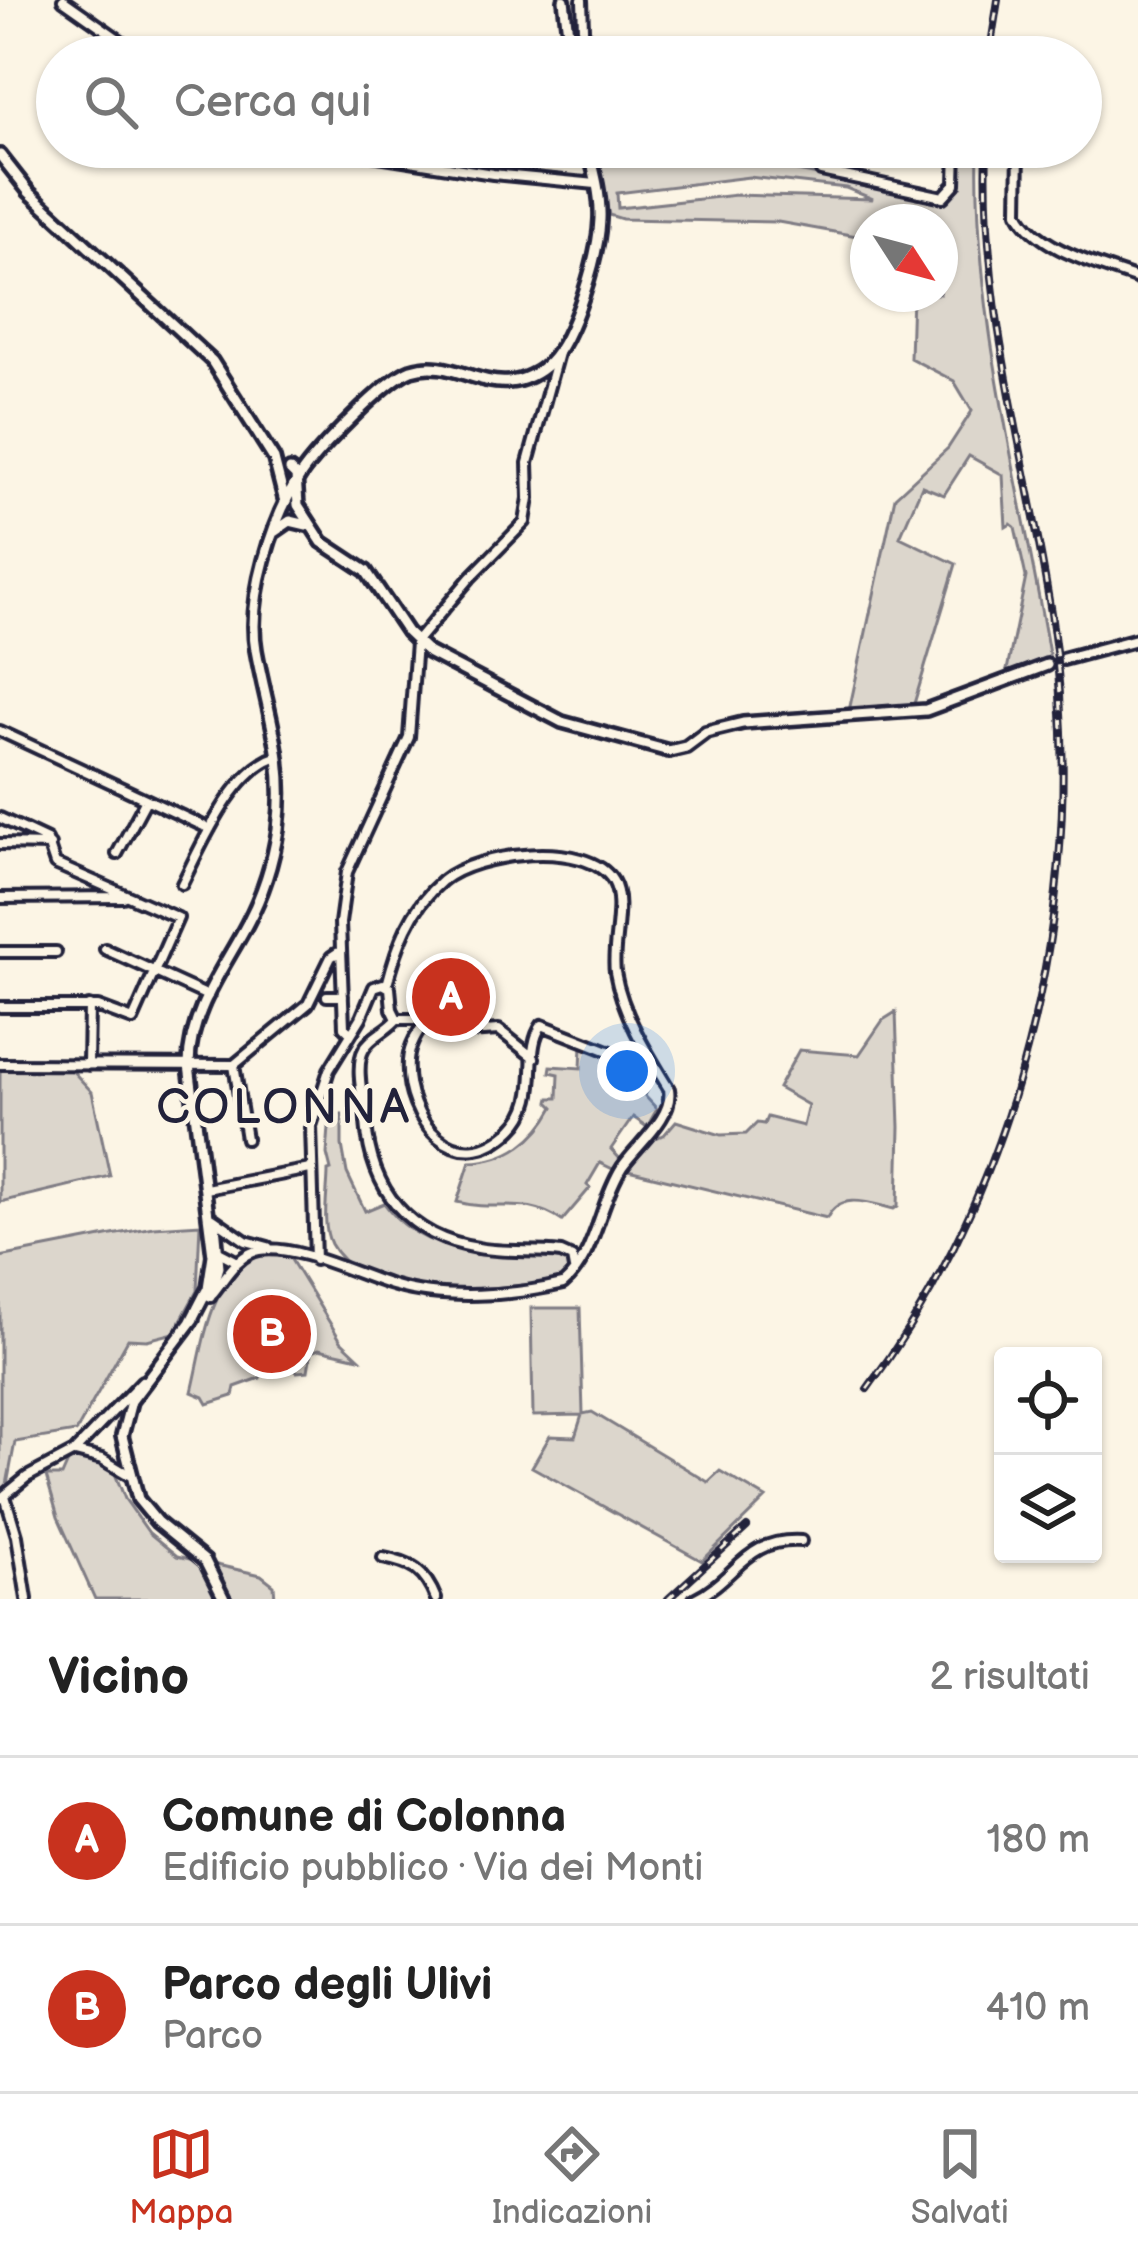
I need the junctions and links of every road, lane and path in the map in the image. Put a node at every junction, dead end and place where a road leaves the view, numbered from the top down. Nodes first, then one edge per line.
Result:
1 (63, 0) edge
2 (563, 0) edge
3 (582, 0) edge
4 (114, 36) edge
5 (568, 36) edge
6 (583, 36) edge
7 (0, 155) edge
8 (450, 168) edge
9 (593, 168) edge
10 (955, 168) edge
11 (1018, 168) edge
12 (820, 171) dead end
13 (596, 184) junction
14 (1138, 279) edge
15 (558, 352) junction
16 (270, 453) junction
17 (313, 459) junction
18 (290, 470) junction
19 (282, 480) junction
20 (296, 483) junction
21 (285, 503) junction
22 (314, 530) junction
23 (270, 542) junction
24 (1138, 639) edge
25 (416, 642) junction
26 (1063, 659) dead end
27 (1047, 664) dead end
28 (0, 730) edge
29 (280, 756) junction
30 (146, 800) junction
31 (0, 818) edge
32 (210, 829) junction
33 (0, 844) edge
34 (50, 845) junction
35 (117, 854) dead end
36 (182, 884) dead end
37 (130, 897) junction
38 (0, 898) edge
39 (104, 949) dead end
40 (340, 951) junction
41 (0, 952) edge
42 (56, 952) dead end
43 (155, 972) junction
44 (385, 985) junction
45 (208, 996) junction
46 (327, 996) dead end
47 (343, 996) junction
48 (0, 1006) edge
49 (88, 1006) junction
50 (397, 1019) junction
51 (467, 1032) dead end
52 (351, 1034) junction
53 (535, 1059) junction
54 (0, 1064) edge
55 (88, 1065) junction
56 (189, 1065) junction
57 (234, 1065) junction
58 (657, 1070) junction
59 (245, 1139) dead end
60 (310, 1168) junction
61 (206, 1189) junction
62 (211, 1213) junction
63 (246, 1241) junction
64 (218, 1248) junction
65 (276, 1250) junction
66 (314, 1260) junction
67 (238, 1262) junction
68 (574, 1271) junction
69 (208, 1299) junction
70 (191, 1321) junction
71 (148, 1377) junction
72 (74, 1452) junction
73 (129, 1474) junction
74 (2, 1498) edge
75 (800, 1541) dead end
76 (383, 1558) dead end
77 (27, 1599) edge
78 (224, 1599) edge
79 (436, 1599) edge
80 (694, 1599) edge

1 - 4 street
2 - 5 street
3 - 6 street
7 - 16 street
8 - 13 street
9 - 13 street
10 - 12 street
11 - 14 street
13 - 15 street
15 - 17 street
15 - 25 street
16 - 18 street
16 - 19 street
17 - 18 street
17 - 20 street
18 - 20 street
19 - 20 street
19 - 21 street
20 - 21 street
20 - 22 street
21 - 23 street
22 - 23 street
22 - 25 street
23 - 29 street
24 - 26 street
25 - 27 street
25 - 40 street
28 - 30 street
29 - 32 street
29 - 45 street
30 - 32 street
30 - 35 street
31 - 34 street
32 - 36 street
33 - 34 street
34 - 37 street
37 - 38 street
37 - 43 street
39 - 43 street
40 - 47 street
40 - 57 street
41 - 42 street
43 - 45 street
43 - 49 street
44 - 50 street
44 - 52 street
44 - 58 street
45 - 56 street
46 - 47 street
47 - 52 street
48 - 49 street
49 - 55 street
50 - 53 street
50 - 68 street
51 - 53 street
52 - 60 street
53 - 58 street
54 - 55 street
55 - 56 street
56 - 57 street
56 - 61 street
57 - 59 street
58 - 68 street
60 - 61 street
60 - 66 street
61 - 62 street
62 - 63 street
62 - 64 street
63 - 64 street
63 - 65 street
64 - 67 street
64 - 69 street
64 - 70 street
65 - 66 street
65 - 67 street
66 - 68 street
67 - 69 street
69 - 70 street
70 - 71 street
71 - 72 street
71 - 73 street
72 - 73 street
72 - 74 street
73 - 78 street
74 - 77 street
75 - 80 street
76 - 79 street

